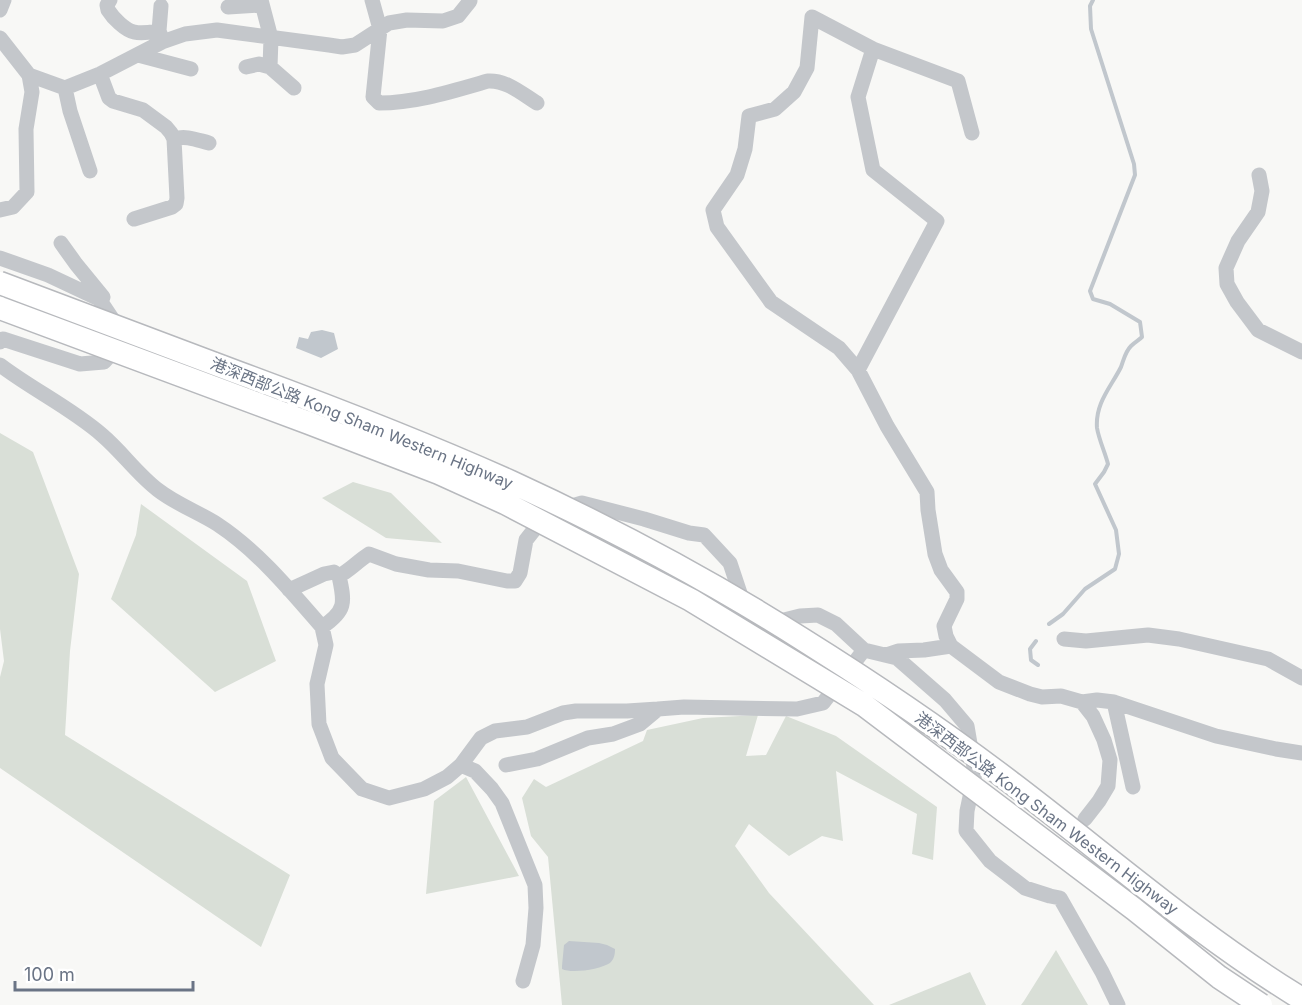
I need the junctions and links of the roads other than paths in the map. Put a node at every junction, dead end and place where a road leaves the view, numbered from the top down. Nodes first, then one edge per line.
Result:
1 (4, 0) edge
2 (110, 0) edge
3 (372, 0) edge
4 (470, 1) edge
5 (261, 2) edge
6 (161, 6) dead end
7 (228, 7) dead end
8 (0, 10) edge
9 (380, 29) junction
10 (161, 36) junction
11 (0, 38) edge
12 (271, 38) junction
13 (873, 49) junction
14 (138, 55) junction
15 (246, 67) dead end
16 (270, 67) junction
17 (191, 69) dead end
18 (100, 74) junction
19 (29, 75) junction
20 (65, 88) junction
21 (294, 88) dead end
22 (537, 103) dead end
23 (972, 133) dead end
24 (174, 139) junction
25 (209, 143) dead end
26 (90, 171) dead end
27 (1259, 175) dead end
28 (0, 210) edge
29 (134, 219) dead end
30 (61, 243) dead end
31 (0, 258) edge
32 (0, 283) edge
33 (102, 303) junction
34 (0, 308) edge
35 (0, 342) edge
36 (1302, 352) edge
37 (0, 365) edge
38 (858, 370) junction
39 (339, 576) junction
40 (289, 590) junction
41 (322, 627) junction
42 (1064, 639) dead end
43 (951, 646) junction
44 (864, 650) junction
45 (886, 655) junction
46 (1302, 678) edge
47 (1082, 702) junction
48 (1114, 702) junction
49 (658, 710) junction
50 (1302, 753) edge
51 (461, 765) junction
52 (506, 765) dead end
53 (1133, 787) dead end
54 (1085, 819) dead end
55 (523, 981) dead end
56 (1276, 983) junction
57 (1302, 993) edge
58 (1302, 999) edge
59 (1118, 1005) edge
60 (1261, 1005) edge

1 - 8 street
2 - 10 street
3 - 9 street
4 - 9 street
5 - 7 street
5 - 12 street
6 - 10 street
9 - 12 street
9 - 22 street
10 - 12 street
10 - 14 street
11 - 19 street
12 - 16 street
13 - 23 street
13 - 38 street
13 - 38 street
14 - 17 street
14 - 18 street
15 - 16 street
16 - 21 street
18 - 20 street
18 - 24 street
19 - 20 street
19 - 28 street
20 - 26 street
24 - 25 street
24 - 29 street
27 - 36 street
30 - 33 street
31 - 33 street
32 - 56 highway, 港深西部公路 Kong Sham Western Highway, bridge
33 - 35 street
34 - 60 highway, 港深西部公路 Kong Sham Western Highway, bridge
37 - 40 street
38 - 43 street
39 - 40 street
39 - 41 street
39 - 44 street
40 - 41 street
41 - 51 street
42 - 46 street
43 - 45 street
43 - 47 street
44 - 45 street
44 - 49 street
45 - 59 street
47 - 48 street
47 - 54 street
48 - 50 street
48 - 53 street
49 - 51 street
49 - 52 street
51 - 55 street
56 - 57 street, bridge
56 - 58 highway, 港深西部公路 Kong Sham Western Highway, bridge

